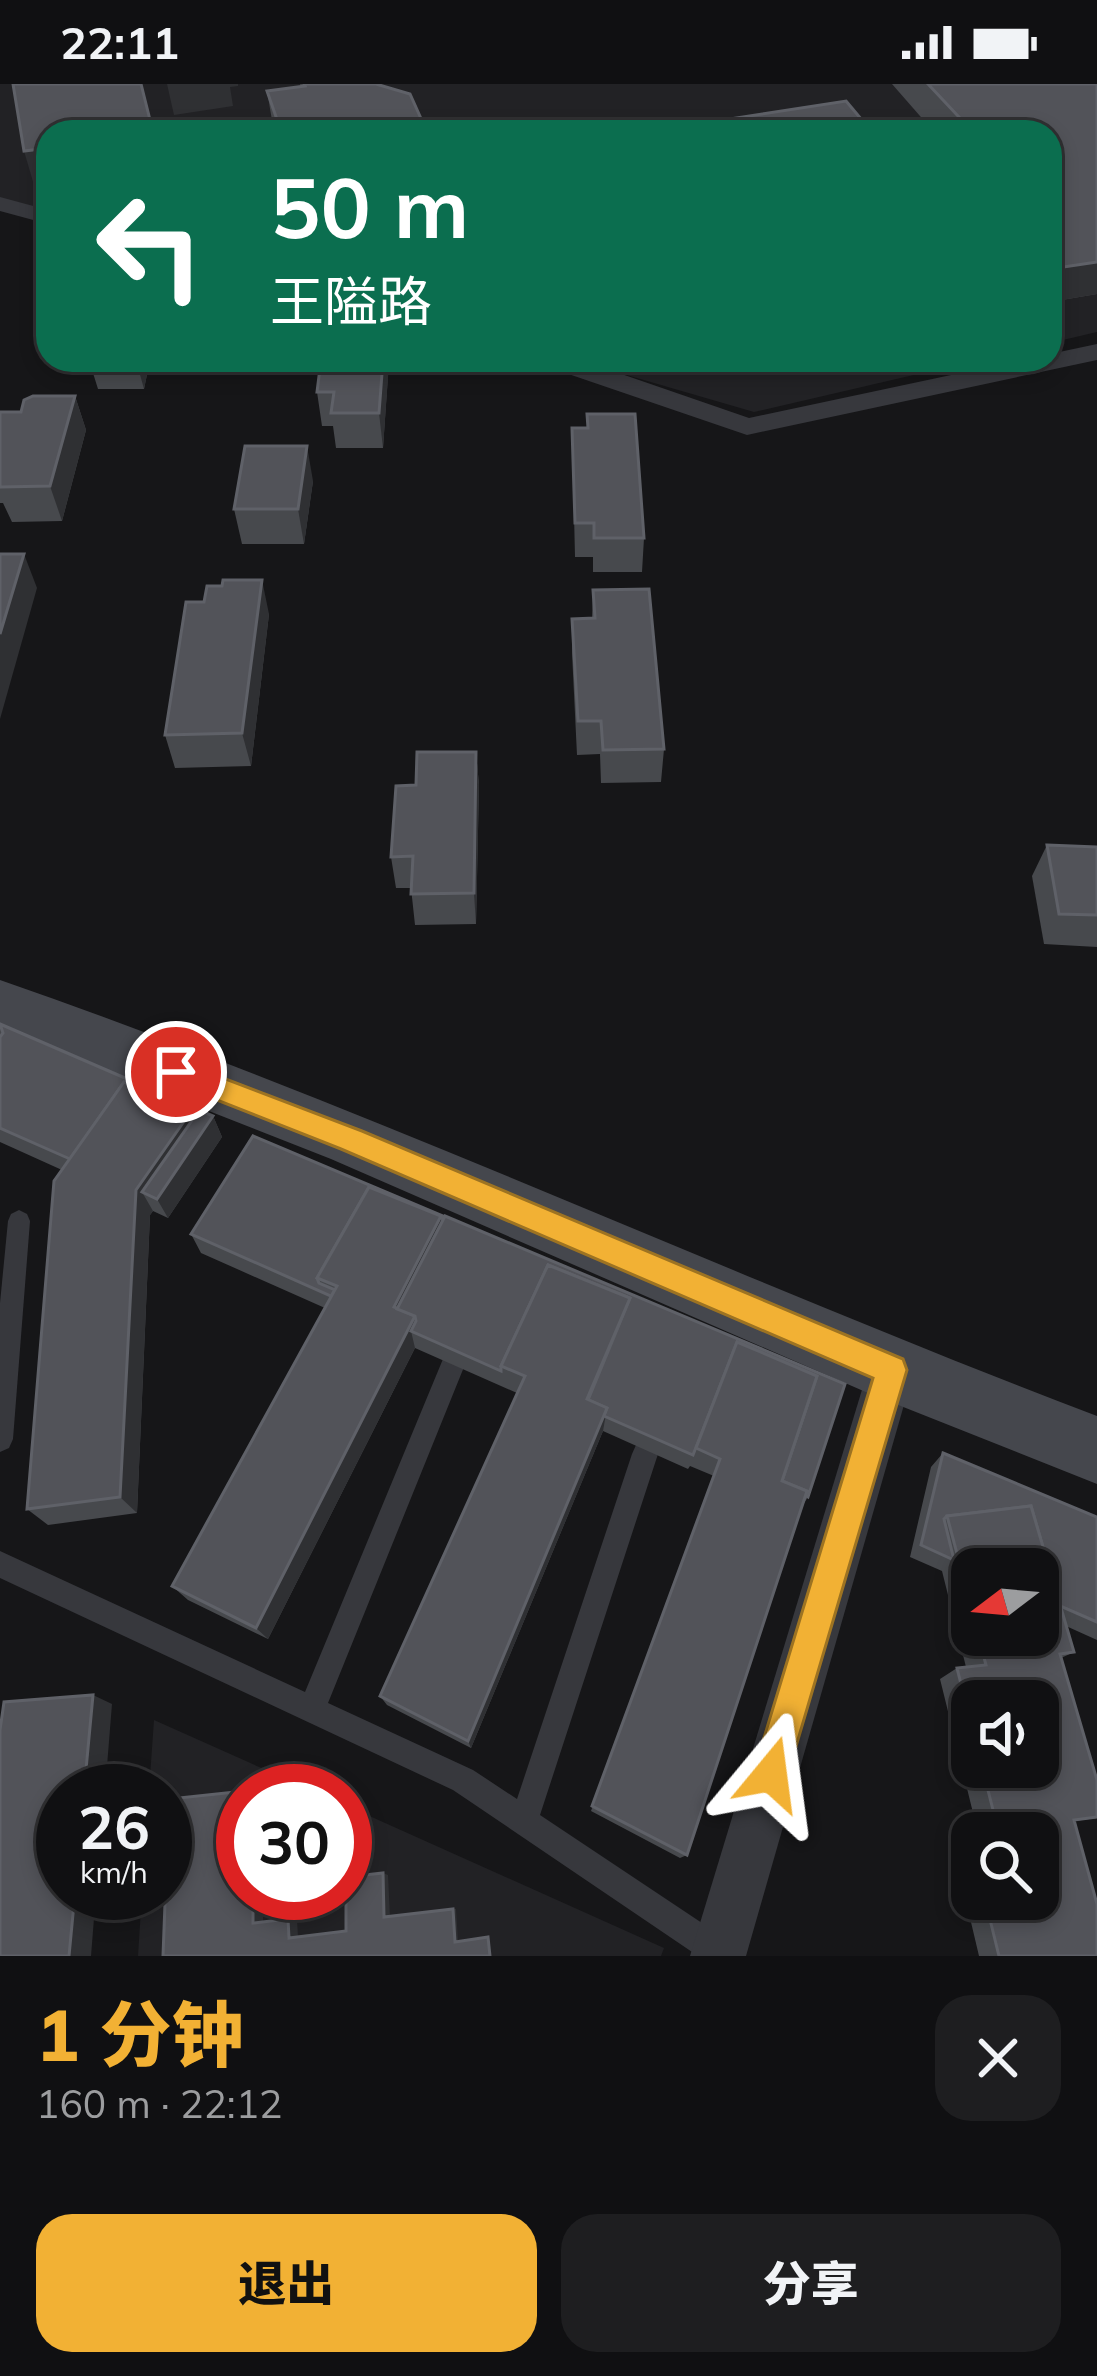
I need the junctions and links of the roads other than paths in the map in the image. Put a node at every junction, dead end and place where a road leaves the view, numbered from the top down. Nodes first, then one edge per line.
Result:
1 (0, 204) edge
2 (36, 214) edge
3 (1097, 352) edge
4 (1062, 360) edge
5 (590, 372) edge
6 (1004, 372) edge
7 (0, 1004) edge
8 (20, 1221) dead end
9 (452, 1366) edge
10 (892, 1370) junction
11 (0, 1439) edge
12 (1097, 1450) edge
13 (645, 1454) edge
14 (0, 1564) edge
15 (312, 1709) junction
16 (524, 1821) junction
17 (720, 1955) edge

1 - 2 street
3 - 4 street
5 - 6 street
7 - 10 main road
8 - 11 lane
9 - 15 lane
10 - 12 main road
10 - 17 street
13 - 16 lane
14 - 15 lane
15 - 16 lane
16 - 17 lane

